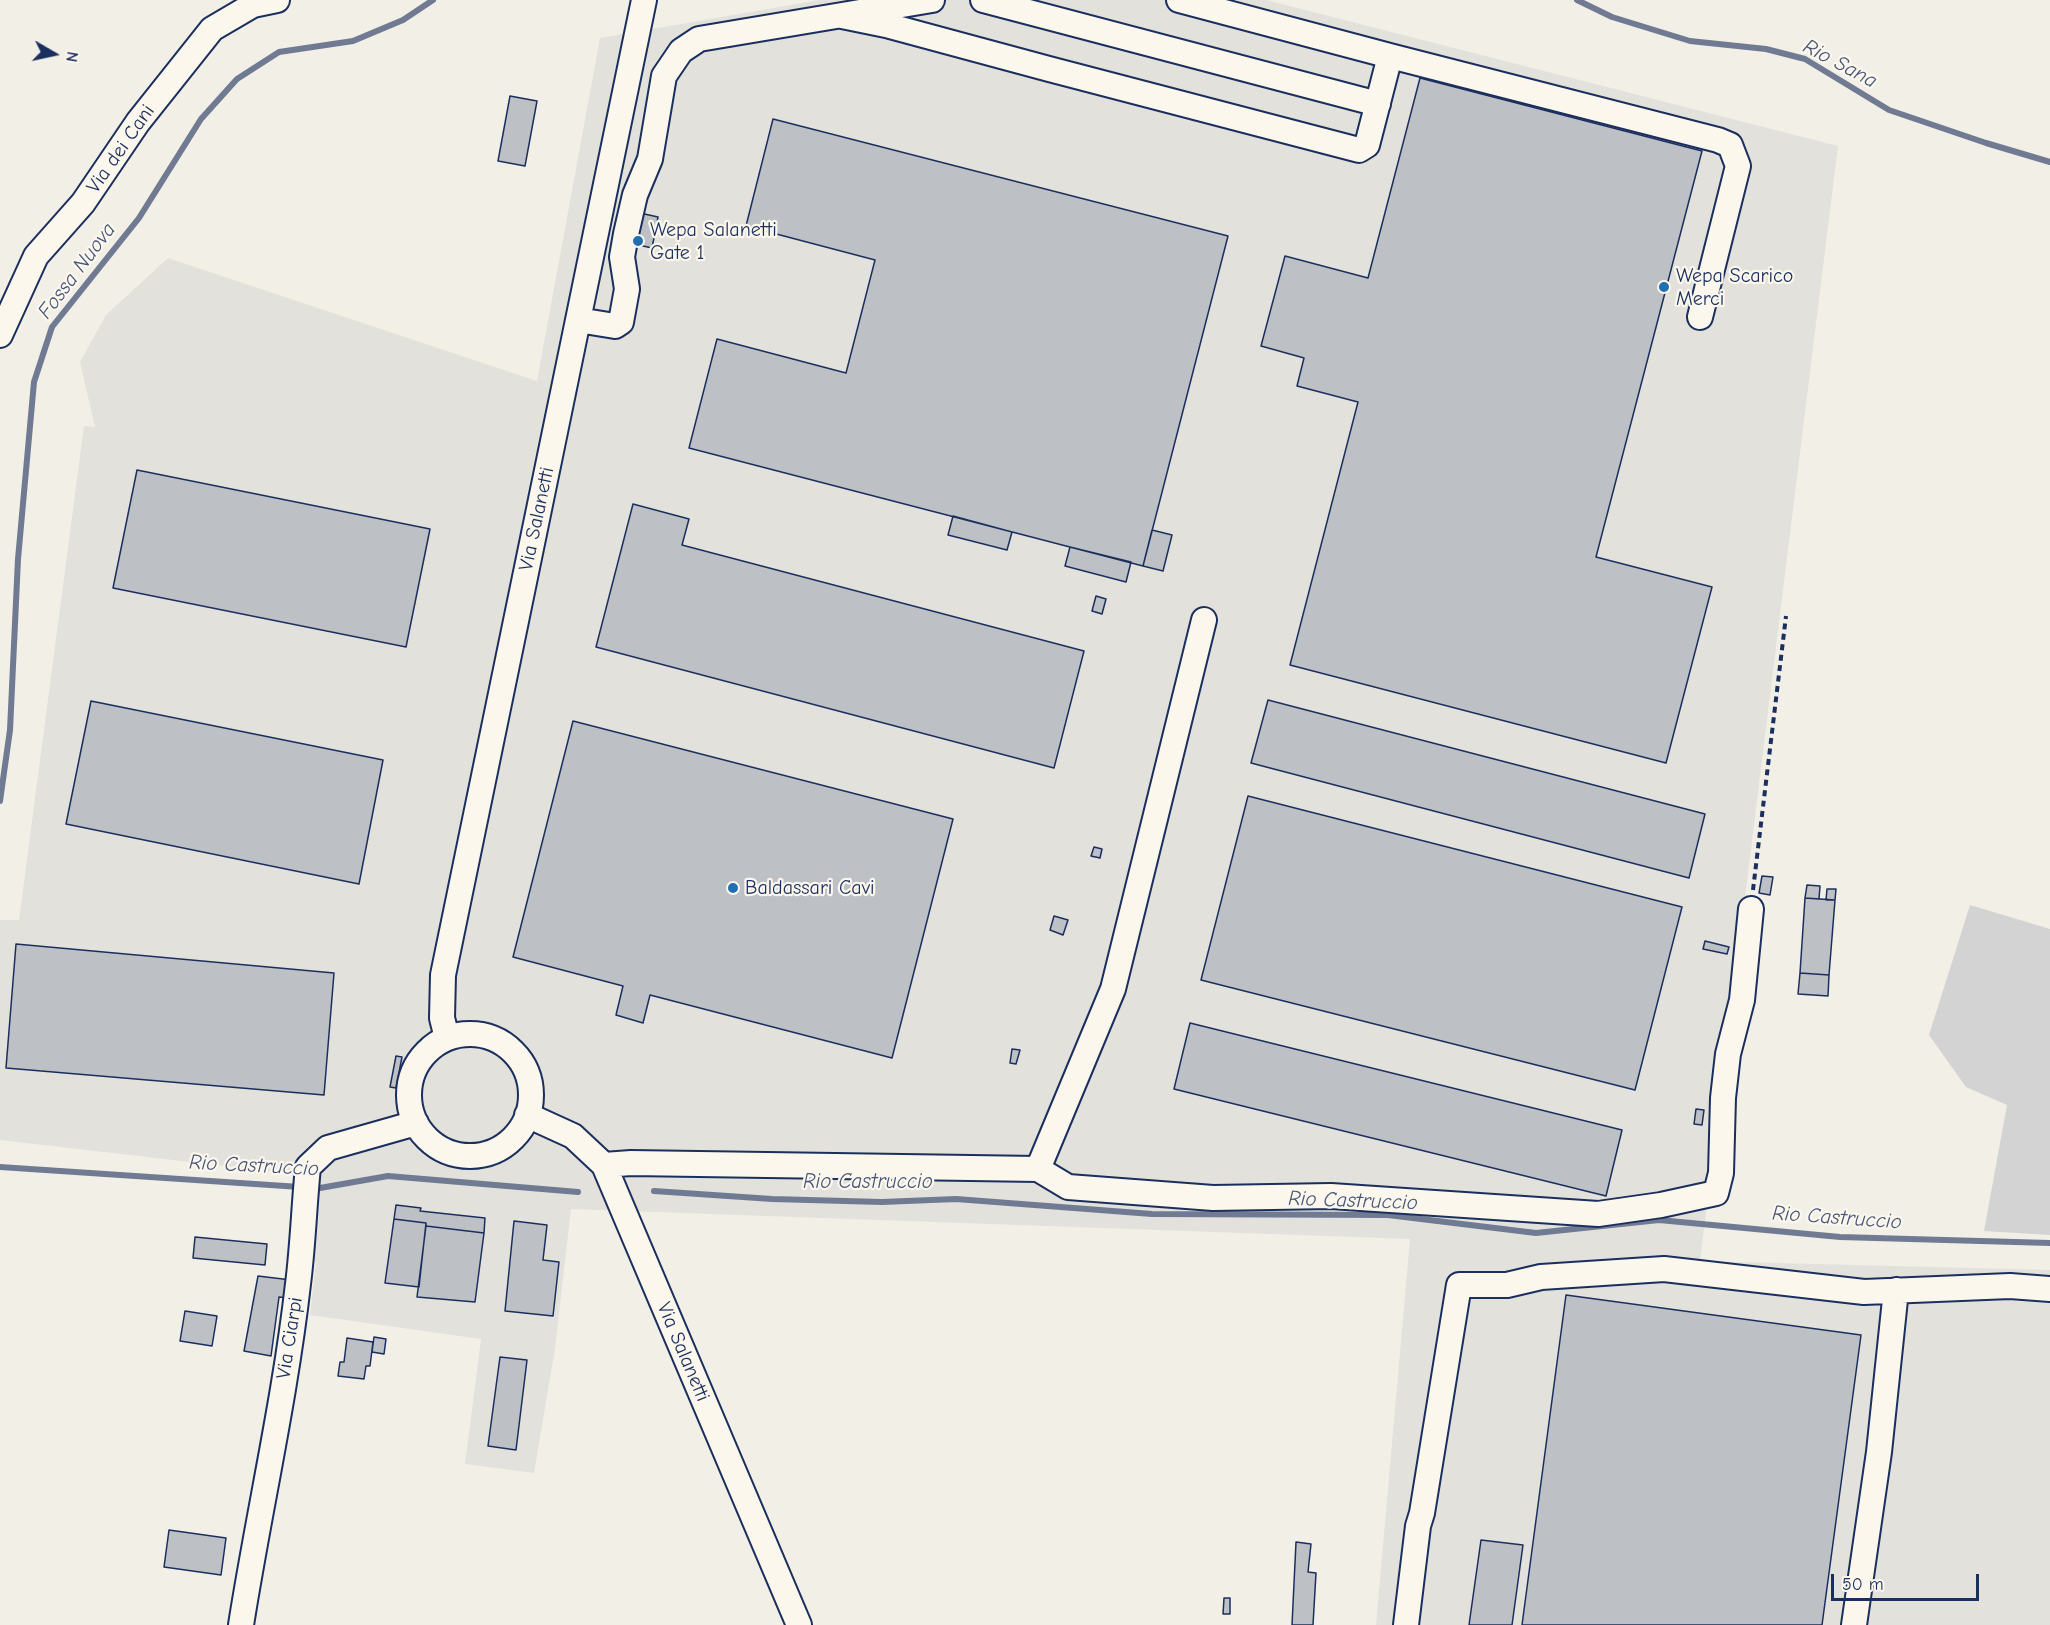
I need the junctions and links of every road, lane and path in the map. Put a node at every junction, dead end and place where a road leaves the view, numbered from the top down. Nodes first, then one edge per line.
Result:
1 (278, 0) edge
2 (644, 0) edge
3 (932, 0) edge
4 (983, 0) edge
5 (1179, 0) edge
6 (842, 16) junction
7 (1390, 56) junction
8 (1378, 104) junction
9 (1700, 317) dead end
10 (578, 320) junction
11 (0, 334) edge
12 (1786, 616) dead end
13 (1204, 620) dead end
14 (1751, 909) joint
15 (447, 1038) junction
16 (527, 1116) junction
17 (416, 1123) junction
18 (604, 1165) junction
19 (1038, 1169) junction
20 (2050, 1289) edge
21 (1896, 1290) junction
22 (241, 1625) edge
23 (799, 1625) edge
24 (1406, 1625) edge
25 (1854, 1625) edge

1 - 11 street, Via dei Cani
2 - 10 street, Via Salanetti
3 - 6 street
4 - 8 street
5 - 7 street
6 - 8 street
6 - 10 street
7 - 8 street
7 - 9 street
10 - 15 street, Via Salanetti
12 - 14 path
13 - 19 street
14 - 19 street
15 - 16 street
15 - 17 street
16 - 17 street
16 - 18 street, Via Salanetti
17 - 22 street, Via Ciarpi
18 - 19 street
18 - 23 street, Via Salanetti
20 - 21 street
21 - 24 street
21 - 25 street

